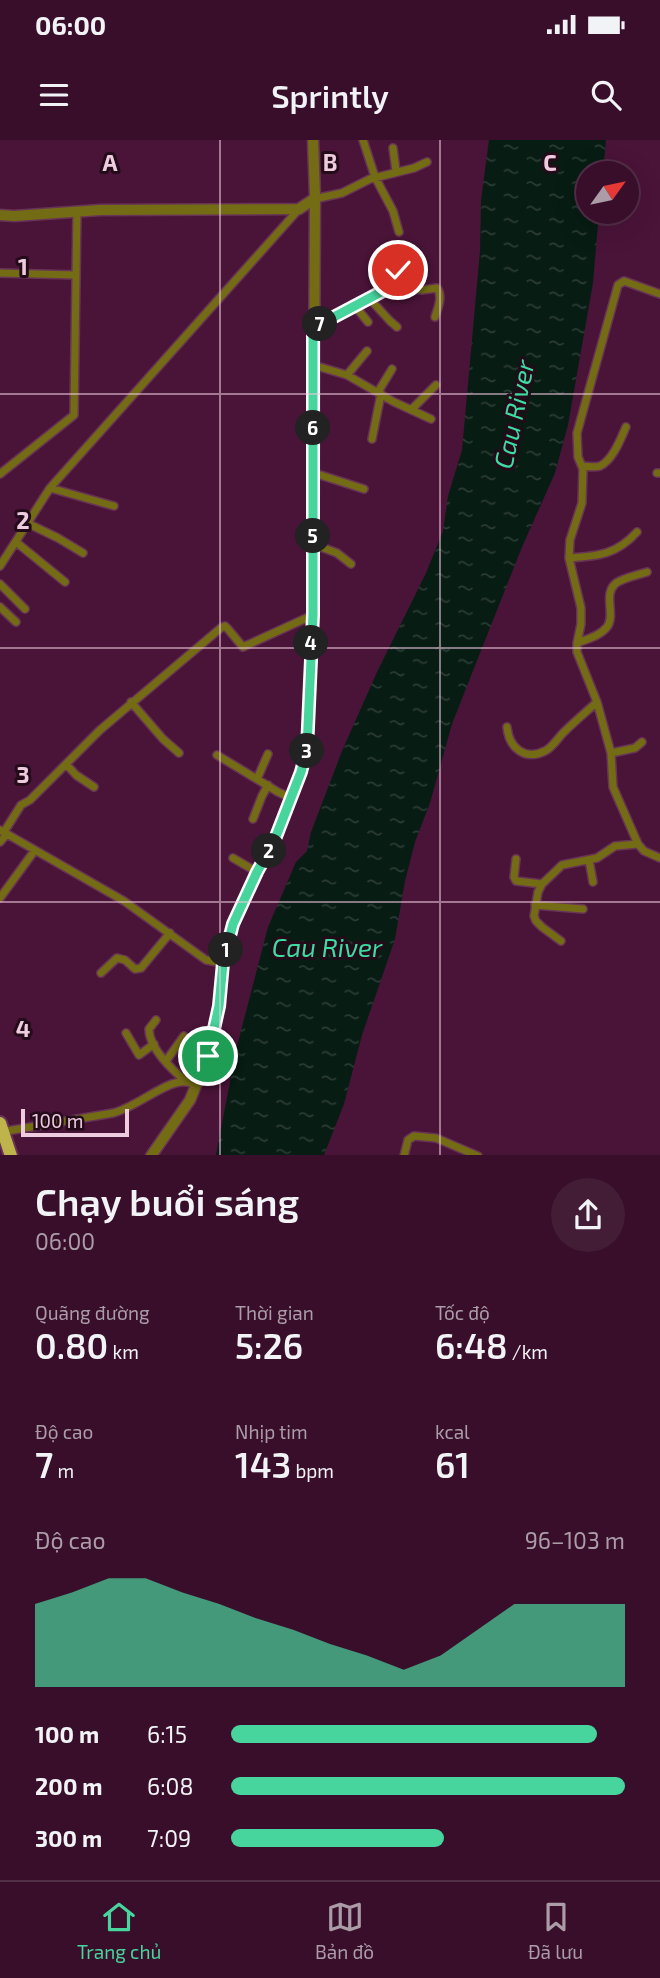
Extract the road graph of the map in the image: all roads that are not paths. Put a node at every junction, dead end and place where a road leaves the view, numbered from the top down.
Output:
1 (313, 140) edge
2 (363, 140) edge
3 (393, 148) dead end
4 (427, 162) dead end
5 (396, 171) junction
6 (375, 177) junction
7 (314, 199) junction
8 (299, 209) junction
9 (77, 211) junction
10 (0, 215) edge
11 (399, 232) dead end
12 (405, 257) dead end
13 (0, 273) edge
14 (76, 275) junction
15 (398, 288) junction
16 (660, 294) edge
17 (369, 298) junction
18 (355, 306) junction
19 (435, 317) dead end
20 (368, 322) dead end
21 (397, 327) dead end
22 (313, 328) junction
23 (367, 351) dead end
24 (313, 365) junction
25 (392, 369) dead end
26 (347, 375) junction
27 (436, 385) dead end
28 (380, 393) junction
29 (411, 410) junction
30 (431, 419) dead end
31 (626, 427) dead end
32 (372, 439) dead end
33 (582, 466) junction
34 (314, 473) junction
35 (0, 474) edge
36 (50, 488) junction
37 (364, 489) dead end
38 (114, 506) dead end
39 (27, 523) junction
40 (637, 532) dead end
41 (16, 542) junction
42 (313, 544) junction
43 (83, 553) dead end
44 (569, 558) junction
45 (351, 564) dead end
46 (0, 566) edge
47 (647, 572) dead end
48 (65, 582) dead end
49 (0, 584) edge
50 (0, 607) edge
51 (25, 609) dead end
52 (313, 615) junction
53 (16, 622) dead end
54 (577, 643) junction
55 (131, 702) junction
56 (597, 702) junction
57 (507, 727) dead end
58 (642, 742) dead end
59 (179, 753) dead end
60 (611, 753) junction
61 (268, 754) dead end
62 (218, 755) dead end
63 (66, 764) junction
64 (257, 779) junction
65 (268, 785) junction
66 (94, 787) dead end
67 (291, 797) junction
68 (253, 819) dead end
69 (4, 832) edge
70 (0, 842) edge
71 (638, 844) junction
72 (35, 850) junction
73 (233, 858) dead end
74 (660, 858) edge
75 (516, 859) dead end
76 (589, 860) junction
77 (257, 872) junction
78 (593, 882) dead end
79 (542, 884) junction
80 (0, 898) edge
81 (535, 905) junction
82 (583, 909) dead end
83 (170, 933) junction
84 (561, 941) dead end
85 (223, 963) junction
86 (101, 973) dead end
87 (156, 1020) dead end
88 (126, 1033) dead end
89 (184, 1036) dead end
90 (154, 1044) junction
91 (166, 1061) junction
92 (192, 1083) junction
93 (4, 1127) edge
94 (11, 1155) edge
95 (152, 1155) edge
96 (404, 1155) edge
97 (476, 1155) edge

1 - 7 street
2 - 6 street
3 - 5 street
4 - 5 street
5 - 6 street
6 - 7 street
6 - 11 street
7 - 8 street
7 - 22 street
8 - 9 street
8 - 36 street
9 - 10 street
9 - 14 street
12 - 15 street
13 - 14 street
14 - 35 street
15 - 17 street
15 - 19 street
16 - 33 street
17 - 18 street
17 - 21 street
18 - 20 street
18 - 22 street
22 - 24 street
23 - 26 street
24 - 26 street
24 - 34 street
25 - 28 street
26 - 28 street
27 - 29 street
28 - 29 street
28 - 32 street
29 - 30 street
31 - 33 street
33 - 44 street
34 - 37 street
34 - 42 street
36 - 38 street
36 - 39 street
39 - 41 street
39 - 43 street
40 - 44 street
41 - 46 street
41 - 48 street
42 - 45 street
42 - 52 street
44 - 54 street
47 - 54 street
49 - 51 street
50 - 53 street
52 - 55 street
52 - 67 street
54 - 56 street
55 - 59 street
55 - 63 street
56 - 57 street
56 - 60 street
58 - 60 street
60 - 71 street
61 - 64 street
62 - 64 street
63 - 66 street
63 - 69 street
64 - 65 street
65 - 67 street
65 - 68 street
67 - 77 street
69 - 70 street
69 - 72 street
71 - 74 street
71 - 76 street
72 - 80 street
72 - 83 street
73 - 77 street
75 - 79 street
76 - 78 street
76 - 79 street
77 - 85 street
79 - 81 street
81 - 82 street
81 - 84 street
83 - 85 street
83 - 86 street
85 - 92 street
87 - 90 street
88 - 90 street
89 - 91 street
90 - 91 street
91 - 92 street
92 - 93 street
92 - 95 street
93 - 94 highway
96 - 97 street

